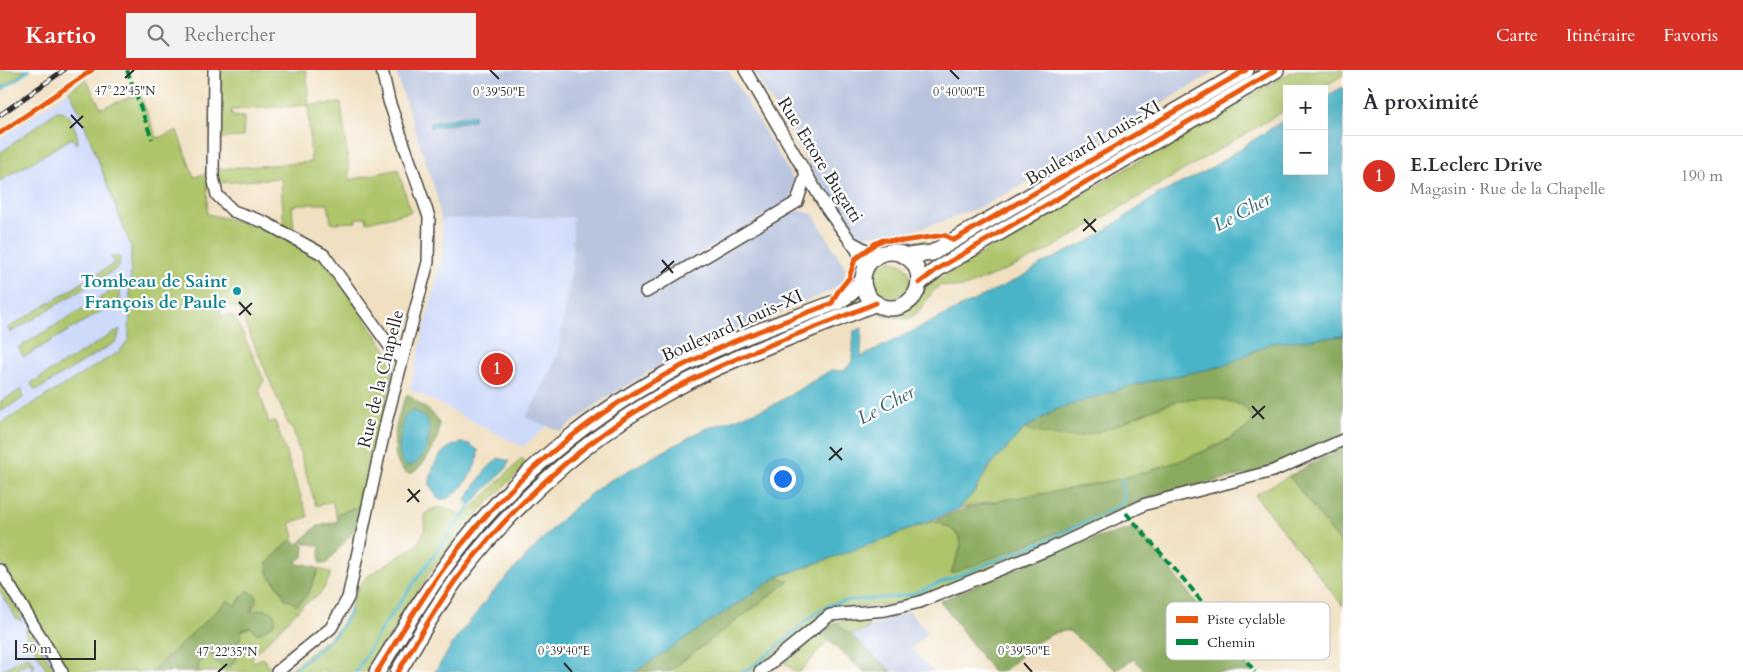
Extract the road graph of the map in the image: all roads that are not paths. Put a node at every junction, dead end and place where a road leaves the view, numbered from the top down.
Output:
1 (214, 70) edge
2 (382, 70) edge
3 (745, 70) edge
4 (1246, 70) edge
5 (1276, 70) edge
6 (806, 174) junction
7 (852, 242) junction
8 (885, 252) junction
9 (907, 256) junction
10 (864, 274) junction
11 (919, 283) junction
12 (646, 292) dead end
13 (876, 303) junction
14 (402, 358) junction
15 (1343, 440) edge
16 (0, 570) edge
17 (62, 672) edge
18 (277, 672) edge
19 (377, 672) edge
20 (398, 672) edge
21 (760, 672) edge

1 - 14 street
2 - 14 street, Rue de la Chapelle
3 - 6 street, Rue Ettore Bugatti
4 - 9 main road, Boulevard Louis-XI
5 - 11 main road, Boulevard Louis-XI
6 - 7 street, Rue Ettore Bugatti
6 - 12 street
7 - 8 street, Rue Ettore Bugatti
7 - 10 street, Rue Ettore Bugatti
8 - 9 main road
8 - 10 main road
9 - 11 main road
10 - 13 main road
10 - 19 main road, Boulevard Louis-XI
11 - 13 main road
13 - 20 main road, Boulevard Louis-XI
14 - 18 street, Rue de la Chapelle
15 - 21 street
16 - 17 street

